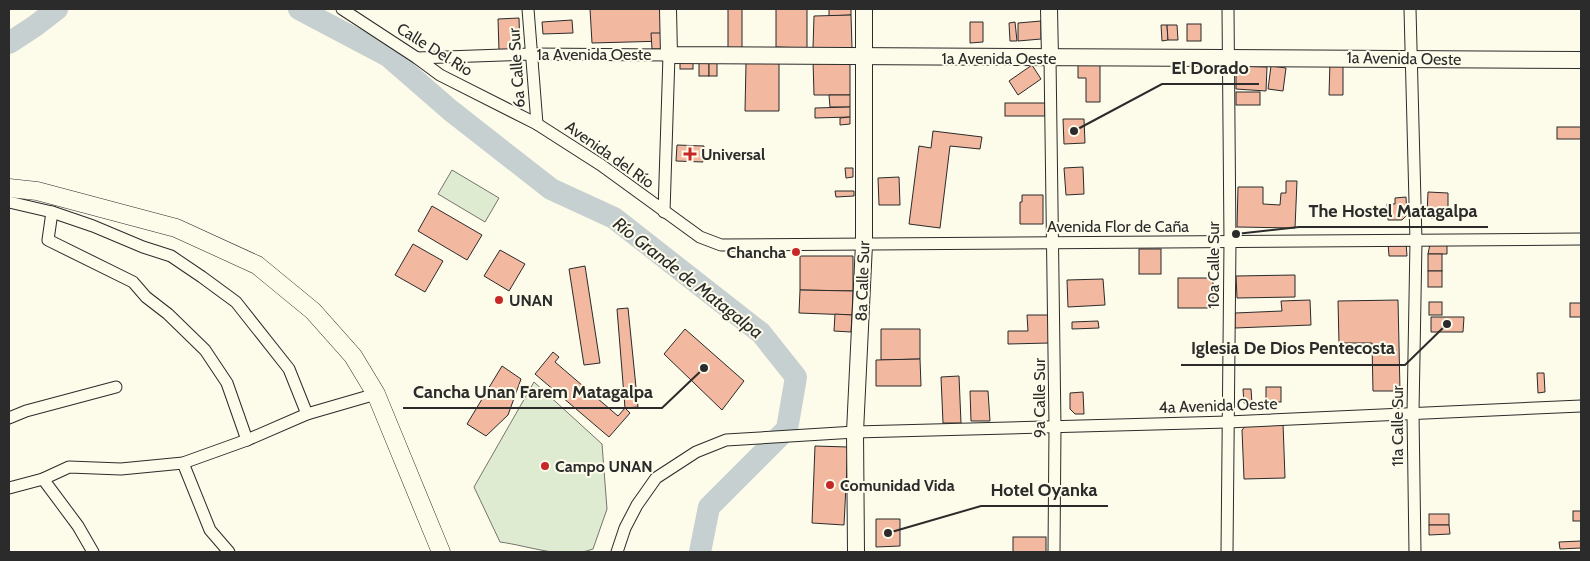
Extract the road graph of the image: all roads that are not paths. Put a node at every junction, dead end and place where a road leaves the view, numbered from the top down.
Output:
1 (344, 9) edge
2 (528, 9) edge
3 (668, 9) edge
4 (864, 9) edge
5 (1049, 9) edge
6 (1228, 9) edge
7 (1410, 9) edge
8 (532, 54) junction
9 (668, 55) junction
10 (1228, 56) junction
11 (417, 58) junction
12 (865, 58) junction
13 (1050, 58) junction
14 (1412, 58) junction
15 (1581, 60) edge
16 (537, 124) junction
17 (9, 188) edge
18 (9, 202) edge
19 (52, 212) junction
20 (664, 212) junction
21 (1581, 239) edge
22 (1416, 240) junction
23 (1230, 242) junction
24 (1053, 243) junction
25 (864, 244) junction
26 (116, 387) dead end
27 (376, 394) junction
28 (1581, 406) edge
29 (1413, 413) junction
30 (307, 414) junction
31 (9, 418) edge
32 (1228, 422) junction
33 (1056, 426) junction
34 (855, 432) junction
35 (247, 440) junction
36 (183, 463) junction
37 (43, 479) junction
38 (9, 488) edge
39 (93, 552) edge
40 (229, 552) edge
41 (441, 552) edge
42 (617, 552) edge
43 (856, 552) edge
44 (1054, 552) edge
45 (1227, 552) edge
46 (1416, 552) edge

1 - 11 street, Calle Del Rio
2 - 8 street, 6a Calle Sur
3 - 9 street
4 - 12 street, 8a Calle Sur
5 - 13 street
6 - 10 street, 10a Calle Sur
7 - 14 street
8 - 9 street, 1a Avenida Oeste
8 - 11 street, 1a Avenida Oeste
8 - 16 street, 6a Calle Sur
9 - 12 street, 1a Avenida Oeste
9 - 20 street
10 - 13 street, 1a Avenida Oeste
10 - 14 street, 1a Avenida Oeste
10 - 23 street, 10a Calle Sur
11 - 16 street, Calle Del Rio
12 - 13 street, 1a Avenida Oeste
12 - 25 street, 8a Calle Sur
13 - 24 street, 9a Calle Sur
14 - 15 street, 1a Avenida Oeste
14 - 22 street, 11a Calle Sur
16 - 20 street, Avenida del Río
17 - 27 main road
18 - 19 street
19 - 30 street
19 - 35 street
20 - 25 street, Avenida Flor de Caña
21 - 22 street, Avenida Flor de Caña
22 - 23 street, Avenida Flor de Caña
22 - 29 street, 11a Calle Sur
23 - 24 street, Avenida Flor de Caña
23 - 32 street, 10a Calle Sur
24 - 25 street, Avenida Flor de Caña
24 - 33 street, 9a Calle Sur
25 - 34 street, 8a Calle Sur
26 - 31 street
27 - 30 street
27 - 41 main road
28 - 29 street, 4a Avenida Oeste
29 - 32 street, 4a Avenida Oeste
29 - 46 street, 11a Calle Sur
30 - 35 street
32 - 33 street, 4a Avenida Oeste
32 - 45 street, 10a Calle Sur
33 - 34 street, 4a Avenida Oeste
33 - 44 street, 9a Calle Sur
34 - 42 street, 4a Avenida Oeste
34 - 43 street, 8a Calle Sur
35 - 36 street
36 - 37 street
36 - 40 street
37 - 38 street
37 - 39 street

